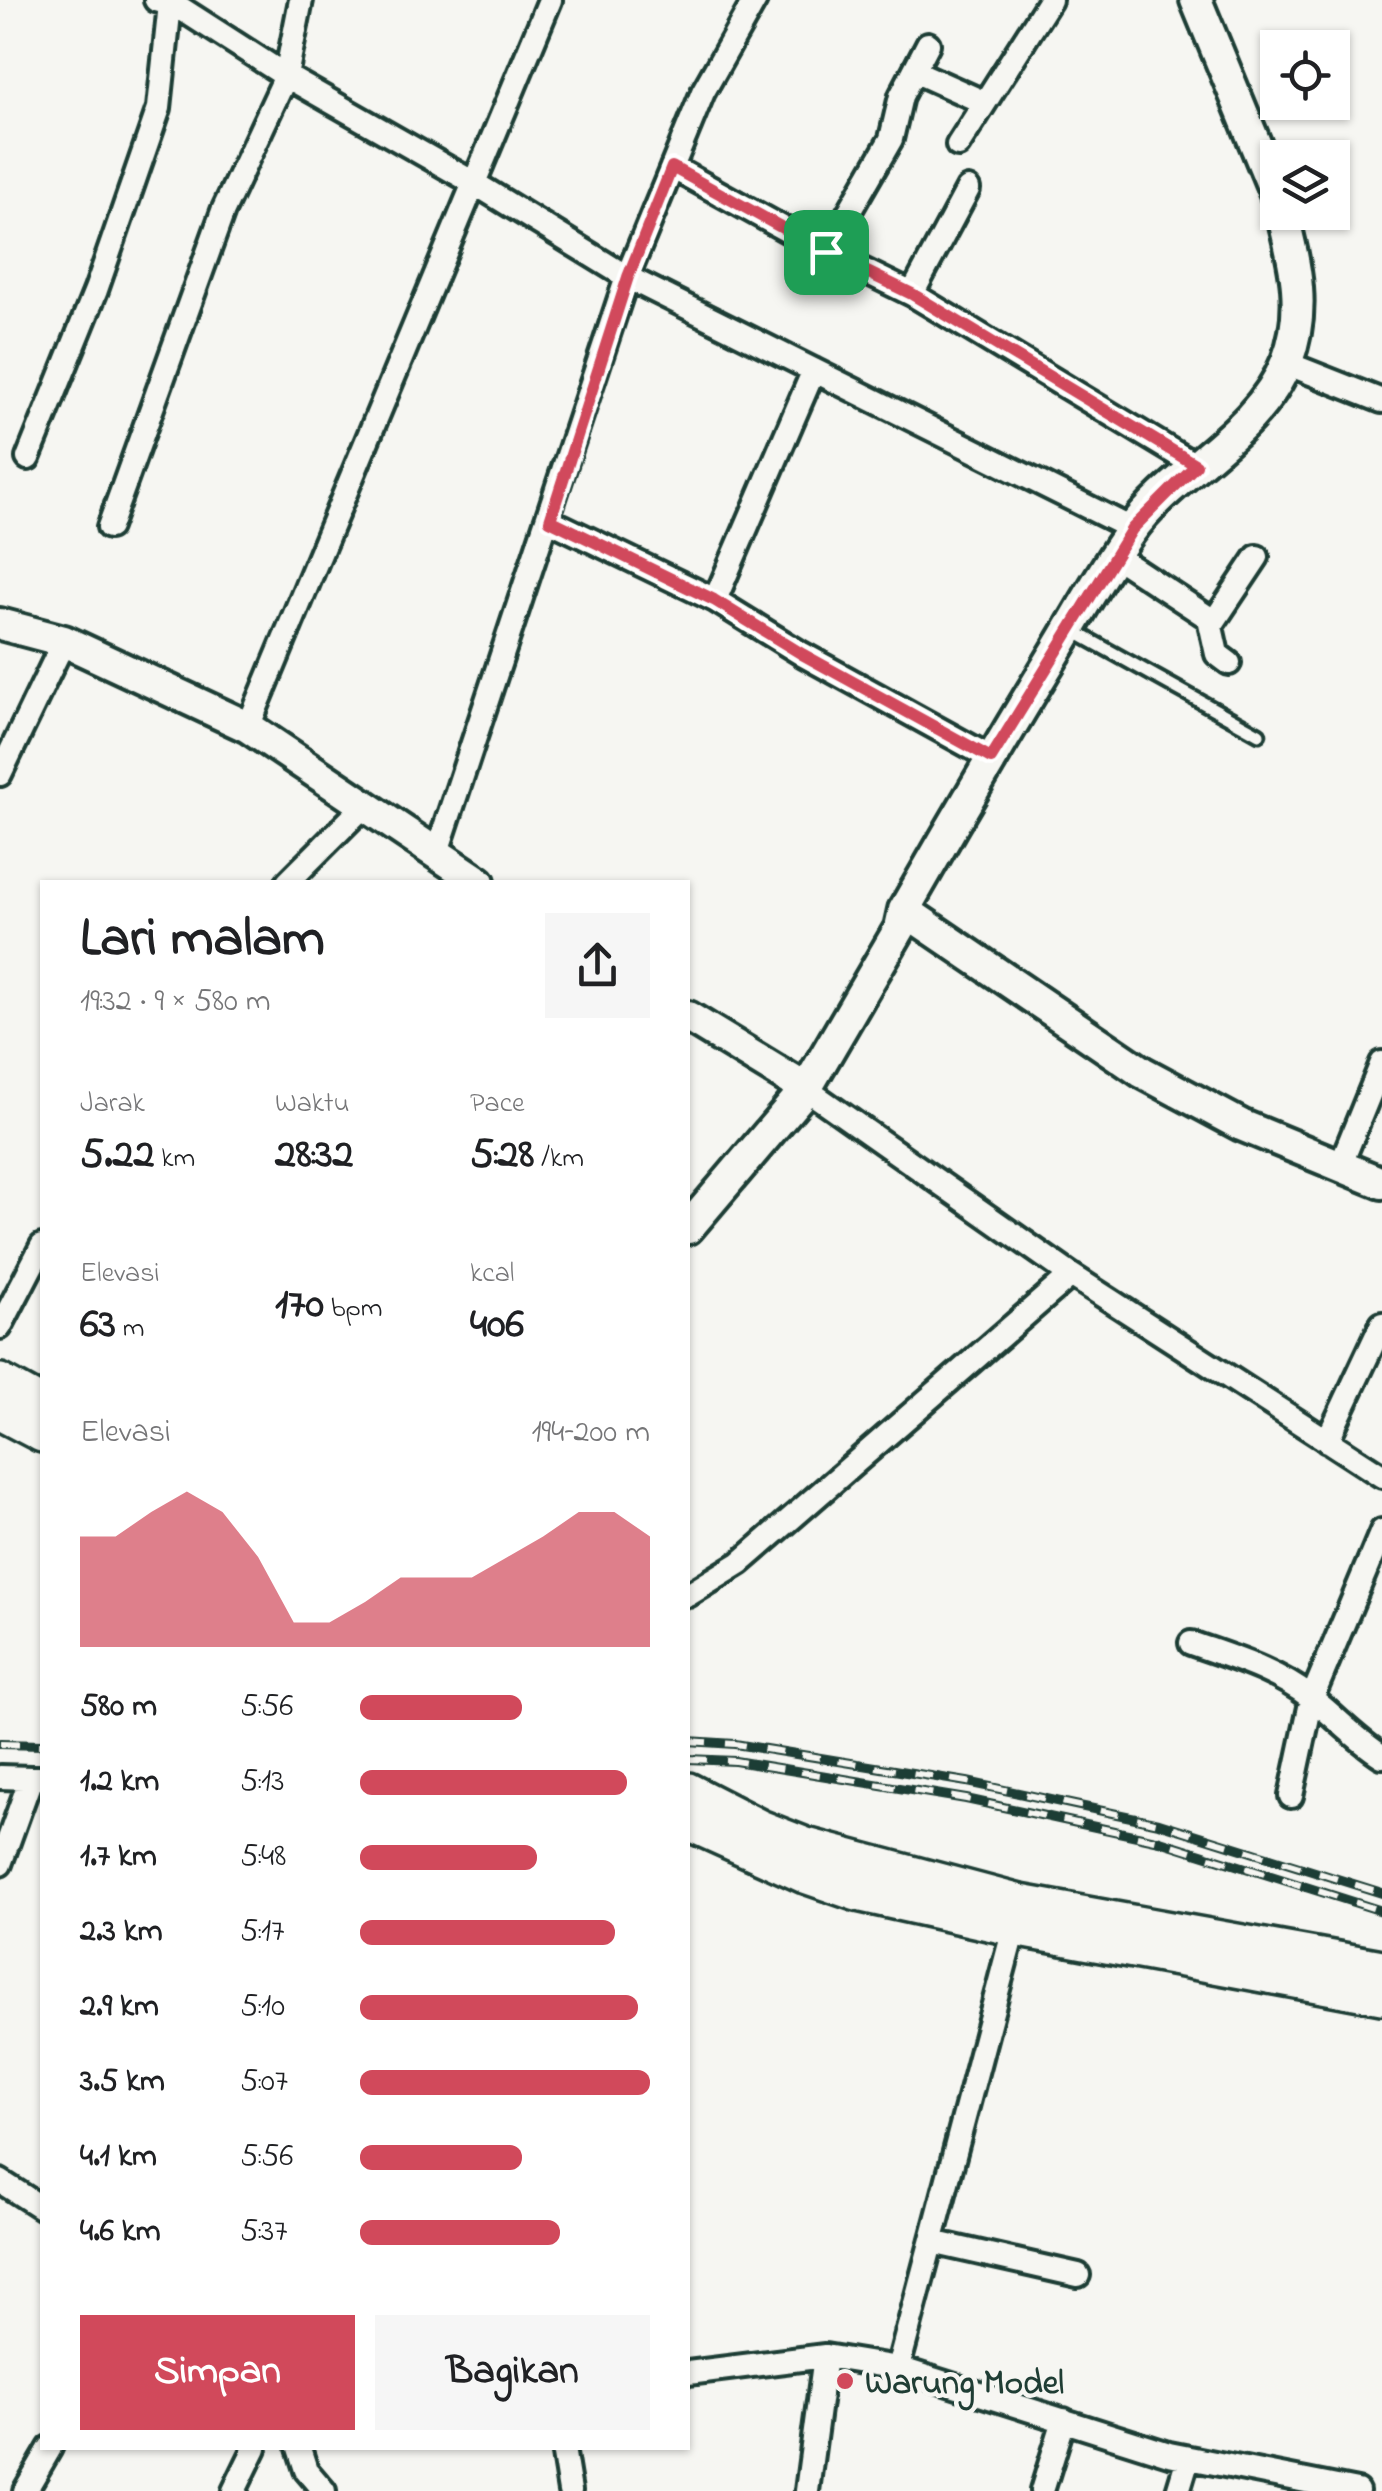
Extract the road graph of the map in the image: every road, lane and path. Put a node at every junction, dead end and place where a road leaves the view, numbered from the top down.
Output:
1 (301, 0) edge
2 (550, 0) edge
3 (755, 0) edge
4 (1050, 0) edge
5 (1196, 0) edge
6 (163, 2) edge
7 (928, 44) dead end
8 (914, 71) junction
9 (286, 76) junction
10 (983, 102) junction
11 (958, 145) dead end
12 (1260, 155) edge
13 (672, 167) junction
14 (474, 183) junction
15 (968, 189) dead end
16 (1286, 230) edge
17 (826, 252) junction
18 (628, 277) junction
19 (912, 294) junction
20 (1286, 363) junction
21 (814, 370) junction
22 (1382, 401) edge
23 (28, 458) dead end
24 (1196, 465) junction
25 (550, 520) junction
26 (109, 527) dead end
27 (1132, 529) junction
28 (1115, 556) junction
29 (1257, 557) dead end
30 (714, 600) junction
31 (1213, 622) junction
32 (0, 624) edge
33 (1070, 629) junction
34 (64, 641) junction
35 (1229, 663) dead end
36 (248, 727) junction
37 (1259, 734) dead end
38 (991, 758) junction
39 (0, 774) edge
40 (362, 806) junction
41 (436, 855) junction
42 (290, 880) edge
43 (476, 880) edge
44 (904, 910) junction
45 (690, 1018) edge
46 (1382, 1063) edge
47 (806, 1090) junction
48 (1340, 1166) junction
49 (1382, 1183) edge
50 (690, 1226) edge
51 (40, 1250) edge
52 (1071, 1275) junction
53 (1382, 1324) edge
54 (0, 1328) edge
55 (0, 1382) edge
56 (40, 1404) edge
57 (0, 1412) edge
58 (40, 1433) edge
59 (1327, 1441) junction
60 (1382, 1476) edge
61 (1382, 1531) edge
62 (690, 1594) edge
63 (1191, 1642) dead end
64 (1312, 1698) junction
65 (1382, 1756) edge
66 (0, 1777) edge
67 (37, 1778) edge
68 (690, 1792) edge
69 (1290, 1796) dead end
70 (690, 1823) edge
71 (0, 1864) edge
72 (1018, 1916) junction
73 (1382, 1968) edge
74 (1382, 1996) edge
75 (0, 2181) edge
76 (40, 2207) edge
77 (932, 2242) junction
78 (1078, 2275) dead end
79 (825, 2356) junction
80 (898, 2368) junction
81 (690, 2373) edge
82 (1064, 2420) junction
83 (49, 2450) edge
84 (254, 2450) edge
85 (296, 2450) edge
86 (562, 2450) edge
87 (1188, 2458) junction
88 (25, 2491) edge
89 (234, 2491) edge
90 (324, 2491) edge
91 (570, 2491) edge
92 (807, 2491) edge
93 (1042, 2491) edge
94 (1178, 2491) edge
95 (1357, 2491) edge

1 - 9 street
2 - 14 street
3 - 13 street
4 - 10 street
5 - 12 street
6 - 9 street
6 - 23 street
7 - 8 street
8 - 10 street
8 - 17 street
9 - 14 street
9 - 26 street
10 - 11 street
13 - 17 street
13 - 18 street
14 - 18 street
14 - 36 street
15 - 19 street
16 - 20 street
17 - 19 street
18 - 21 street
18 - 25 street
19 - 24 street
20 - 22 street
20 - 24 street
21 - 27 street
21 - 30 street
24 - 27 street
25 - 30 street
25 - 41 street
27 - 28 street
28 - 31 street
28 - 33 street
29 - 31 street
30 - 38 street
31 - 35 street
32 - 34 street
33 - 37 lane
33 - 38 street
34 - 36 street
34 - 39 street
36 - 40 street
38 - 44 street
40 - 41 street
40 - 42 street
41 - 43 street
44 - 47 street
44 - 48 street
45 - 47 street
46 - 48 street
47 - 50 street
47 - 52 street
48 - 49 street
51 - 54 street
52 - 59 street
52 - 62 street
53 - 59 street
55 - 56 main road
57 - 58 main road
59 - 60 street
61 - 64 street
63 - 64 street
64 - 65 street
64 - 69 street
66 - 67 street
67 - 71 street
68 - 72 main road
70 - 72 main road
72 - 73 main road
72 - 74 main road
72 - 77 street
75 - 76 street
77 - 78 street
77 - 80 street
79 - 80 street
79 - 81 street
79 - 92 street
80 - 82 street
82 - 87 street
82 - 93 street
83 - 88 street
84 - 89 street
85 - 90 street
86 - 91 street
87 - 94 street
87 - 95 street

